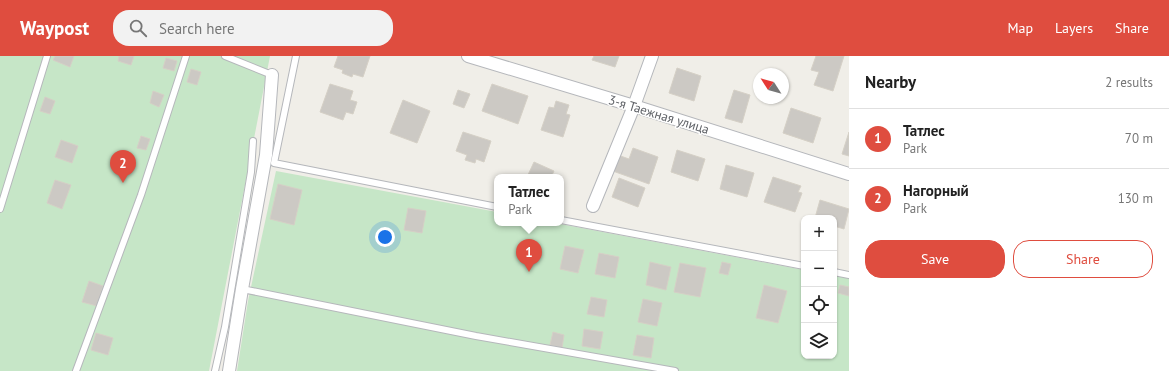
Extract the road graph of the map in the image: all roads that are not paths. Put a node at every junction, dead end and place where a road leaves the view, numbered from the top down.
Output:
1 (47, 56) edge
2 (186, 56) edge
3 (225, 56) edge
4 (296, 56) edge
5 (468, 56) edge
6 (652, 56) edge
7 (272, 75) joint
8 (634, 106) junction
9 (253, 141) dead end
10 (849, 174) edge
11 (494, 206) edge
12 (593, 206) dead end
13 (0, 209) edge
14 (564, 221) edge
15 (801, 265) edge
16 (837, 273) edge
17 (849, 275) edge
18 (242, 289) junction
19 (76, 371) edge
20 (215, 371) edge
21 (229, 371) edge
22 (675, 371) edge

1 - 13 lane
2 - 19 lane
3 - 7 lane
4 - 11 lane
5 - 8 street, 3-я Таежная улица
6 - 8 street
7 - 18 street
8 - 10 street, 3-я Таежная улица
8 - 12 street
9 - 20 lane
14 - 15 lane
16 - 17 lane
18 - 21 street
18 - 22 lane

